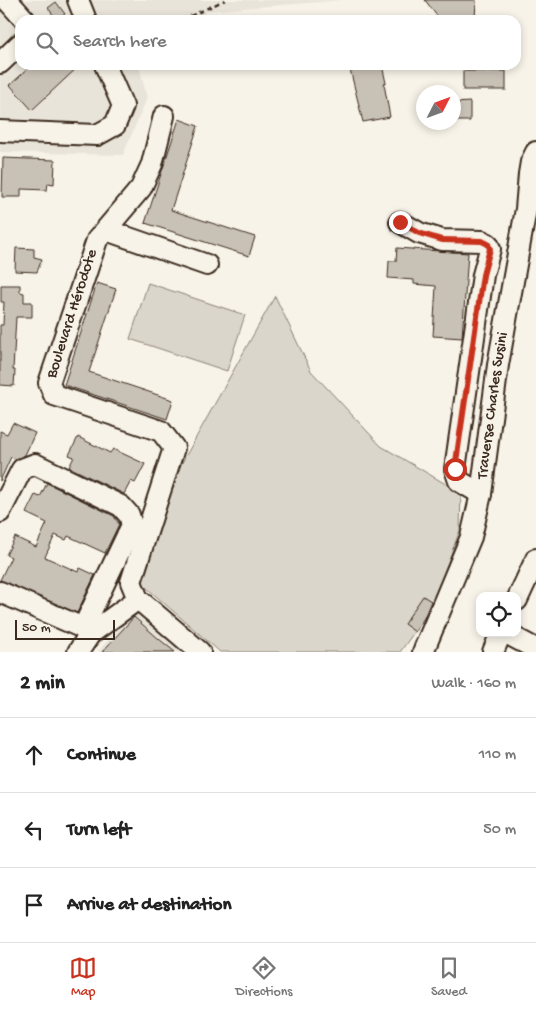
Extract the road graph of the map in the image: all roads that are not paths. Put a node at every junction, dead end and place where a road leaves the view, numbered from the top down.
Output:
1 (7, 0) edge
2 (78, 0) edge
3 (20, 15) edge
4 (84, 15) edge
5 (15, 49) edge
6 (0, 63) edge
7 (107, 70) edge
8 (164, 116) dead end
9 (0, 131) edge
10 (536, 152) edge
11 (400, 222) dead end
12 (106, 230) junction
13 (208, 264) dead end
14 (482, 494) junction
15 (0, 512) edge
16 (536, 559) edge
17 (0, 592) edge
18 (521, 592) edge
19 (138, 599) junction
20 (87, 631) junction
21 (500, 637) edge
22 (514, 637) edge
23 (536, 649) edge
24 (78, 652) edge
25 (200, 652) edge
26 (423, 652) edge
27 (492, 652) edge

1 - 3 street
2 - 4 street
5 - 6 street
7 - 9 street
8 - 12 street, Boulevard Hérodote
10 - 14 street, Traverse Charles Susini
11 - 14 street
12 - 13 street
12 - 19 street, Boulevard Hérodote
14 - 26 street, Traverse Charles Susini
15 - 20 street
16 - 18 street
17 - 20 street
19 - 20 street
19 - 25 street
20 - 24 street
21 - 27 street
22 - 23 street

